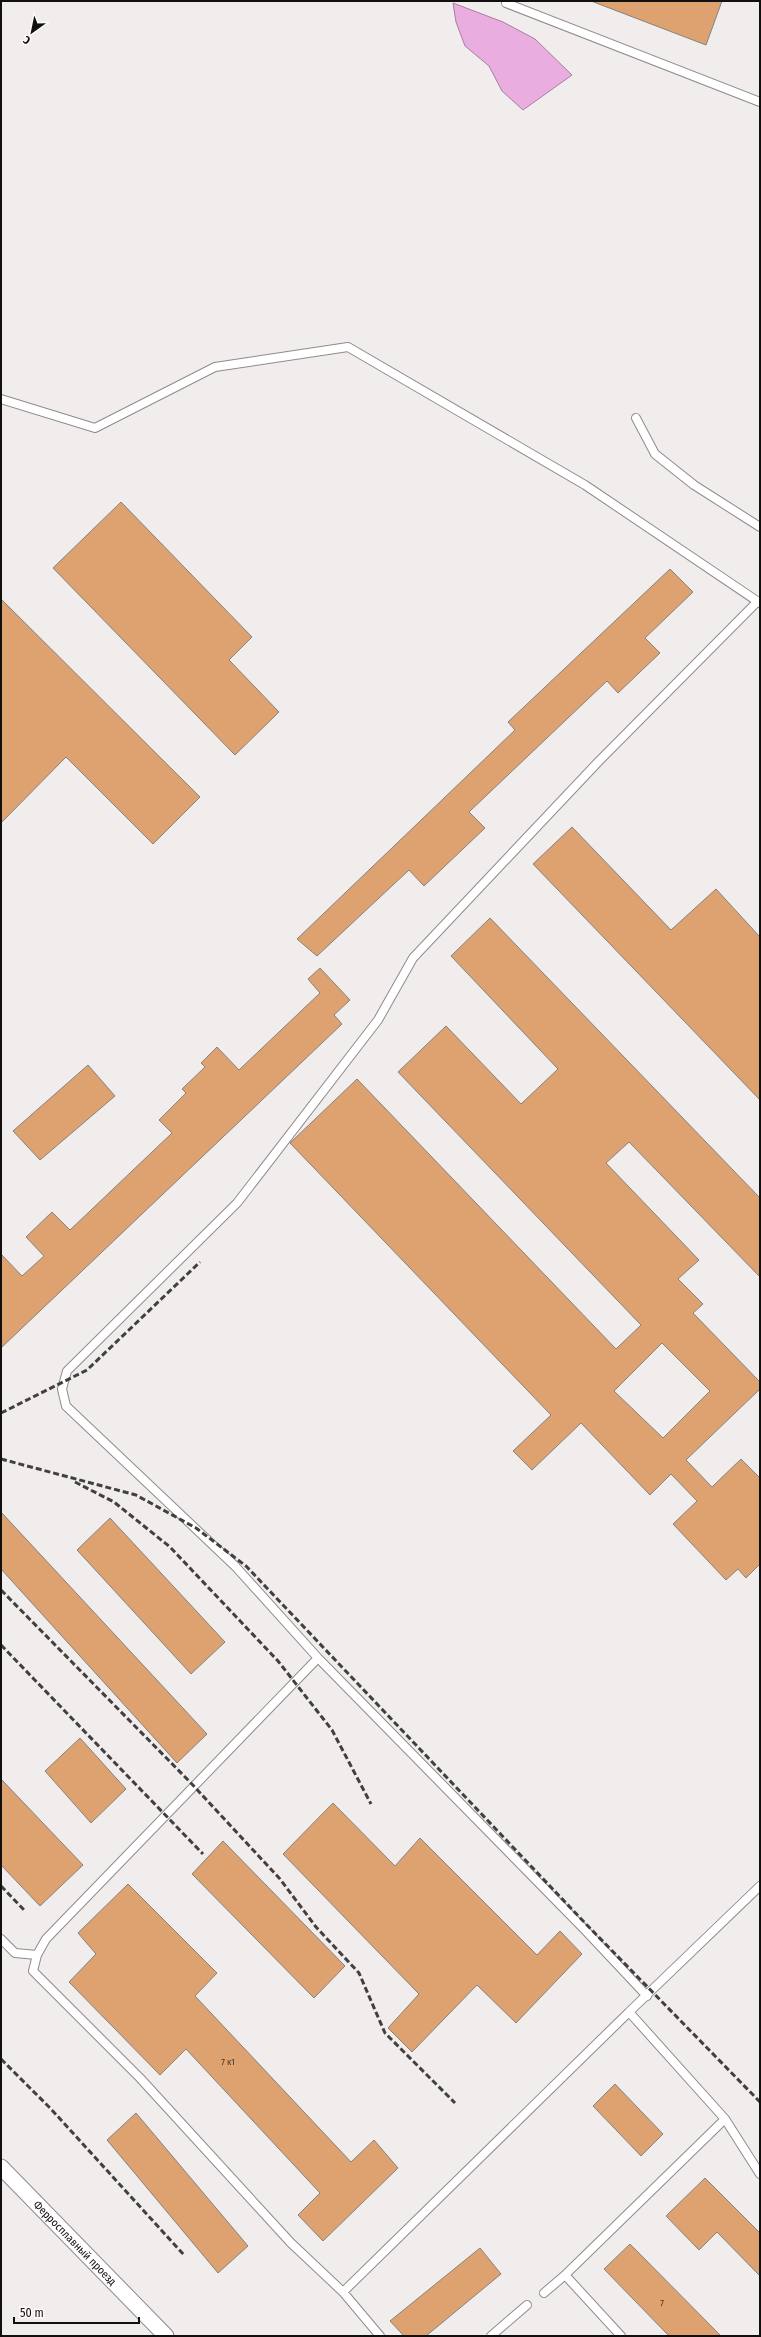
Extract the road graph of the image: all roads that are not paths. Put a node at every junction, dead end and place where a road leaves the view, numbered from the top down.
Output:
1 (506, 3) dead end
2 (760, 102) edge
3 (1, 399) edge
4 (636, 418) dead end
5 (760, 527) edge
6 (759, 602) edge
7 (318, 1658) junction
8 (760, 1886) edge
9 (1, 1939) edge
10 (37, 1954) junction
11 (647, 1996) junction
12 (629, 2012) junction
13 (725, 2119) junction
14 (1, 2167) edge
15 (760, 2174) edge
16 (565, 2275) junction
17 (343, 2292) junction
18 (544, 2293) dead end
19 (527, 2305) dead end
20 (166, 2336) edge
21 (380, 2336) edge
22 (491, 2336) edge
23 (621, 2336) edge

1 - 2 lane
3 - 6 lane
4 - 5 lane
6 - 7 lane
7 - 10 lane
7 - 11 lane
8 - 11 lane
9 - 10 lane
10 - 17 lane
11 - 12 lane
12 - 13 lane
12 - 17 lane
13 - 15 lane
13 - 16 lane
14 - 20 street, Ферросплавный проезд
16 - 18 lane
16 - 23 lane
17 - 21 lane
19 - 22 lane

